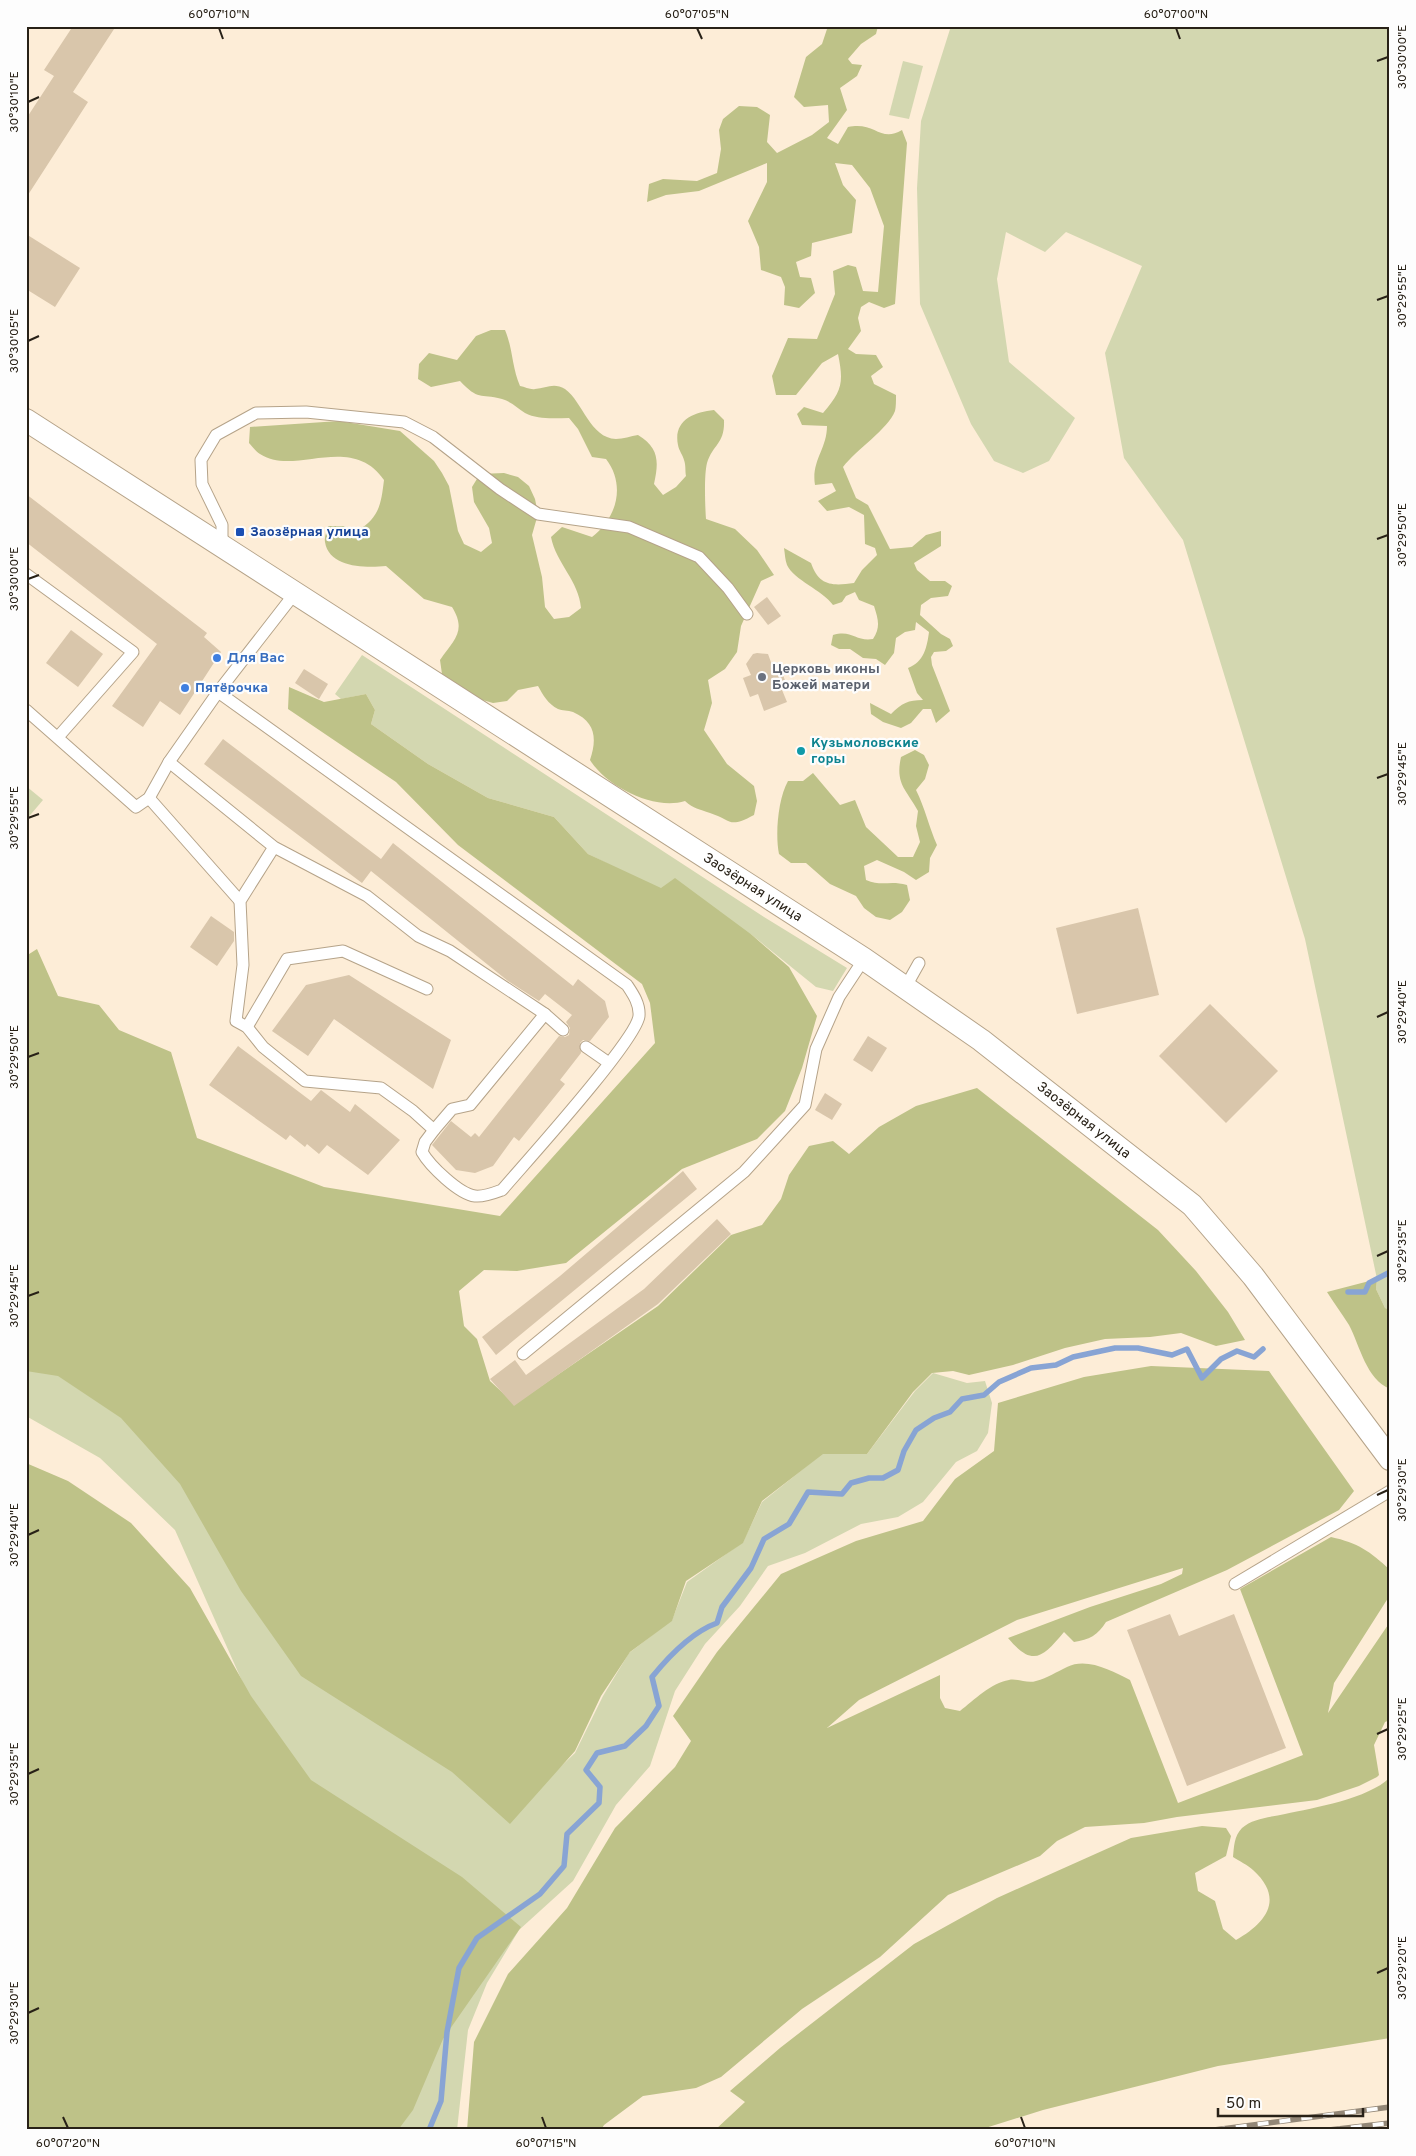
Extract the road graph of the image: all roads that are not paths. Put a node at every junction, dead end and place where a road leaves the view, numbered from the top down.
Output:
1 (26, 420) edge
2 (222, 544) junction
3 (26, 574) edge
4 (295, 593) junction
5 (747, 614) dead end
6 (218, 692) junction
7 (26, 710) edge
8 (58, 737) junction
9 (169, 762) junction
10 (149, 798) junction
11 (274, 847) junction
12 (240, 900) junction
13 (864, 959) junction
14 (919, 963) dead end
15 (906, 988) junction
16 (427, 989) dead end
17 (545, 1014) junction
18 (247, 1027) junction
19 (563, 1030) dead end
20 (586, 1047) dead end
21 (609, 1063) junction
22 (434, 1130) junction
23 (524, 1354) dead end
24 (1390, 1459) edge
25 (1390, 1491) edge
26 (1235, 1584) dead end

1 - 2 street, Заозёрная улица
2 - 4 street, Заозёрная улица
2 - 5 lane
3 - 8 lane
4 - 6 lane
4 - 13 street, Заозёрная улица
6 - 9 lane
6 - 21 lane
7 - 8 lane
8 - 10 lane
9 - 10 lane
9 - 11 lane
10 - 12 lane
11 - 12 lane
11 - 17 lane
12 - 18 lane
13 - 15 street, Заозёрная улица
13 - 23 lane
14 - 15 lane
15 - 24 street, Заозёрная улица
16 - 18 lane
17 - 19 lane
17 - 22 lane
18 - 22 lane
20 - 21 lane
21 - 22 lane
25 - 26 lane

